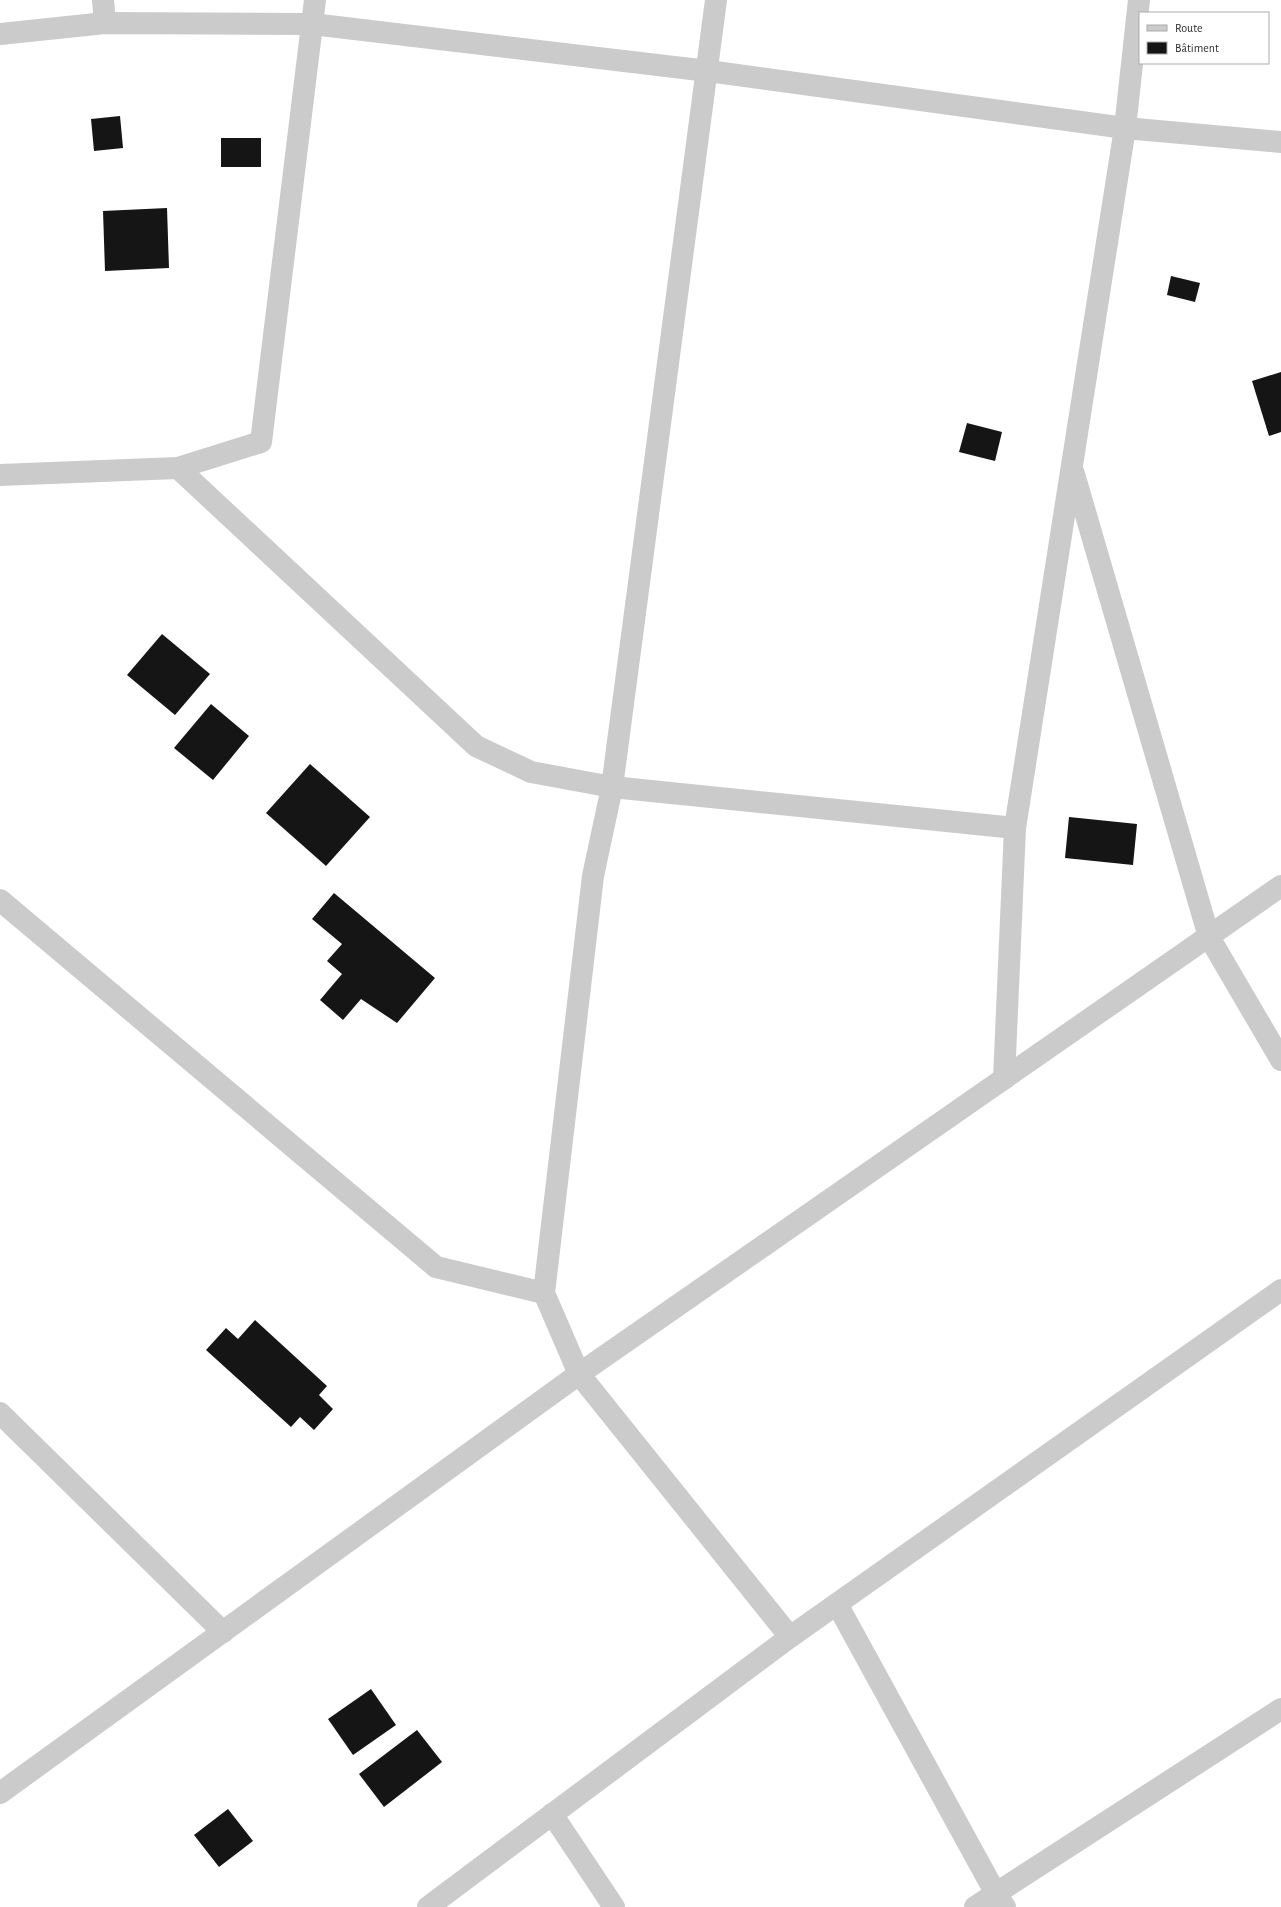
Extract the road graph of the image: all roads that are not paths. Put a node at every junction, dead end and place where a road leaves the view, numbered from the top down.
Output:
1 (103, 0) edge
2 (315, 0) edge
3 (716, 0) edge
4 (1139, 0) edge
5 (105, 23) junction
6 (312, 24) junction
7 (0, 34) edge
8 (708, 71) junction
9 (1125, 128) junction
10 (1281, 142) edge
11 (1072, 467) junction
12 (178, 468) junction
13 (0, 475) edge
14 (612, 787) junction
15 (1015, 828) junction
16 (1281, 886) edge
17 (0, 900) edge
18 (1209, 937) junction
19 (1281, 1060) edge
20 (1004, 1079) junction
21 (1281, 1290) edge
22 (544, 1293) junction
23 (579, 1374) junction
24 (0, 1413) edge
25 (837, 1604) junction
26 (223, 1632) junction
27 (790, 1637) junction
28 (1281, 1709) edge
29 (0, 1793) edge
30 (552, 1814) junction
31 (1000, 1900) edge
32 (428, 1907) edge
33 (614, 1907) edge
34 (975, 1907) edge

1 - 5 street
2 - 6 street
3 - 8 street
4 - 9 street
5 - 6 street
5 - 7 street
6 - 8 street
6 - 12 street
8 - 9 street
8 - 14 street
9 - 10 street
9 - 11 street
11 - 15 street
11 - 18 street
12 - 13 street
12 - 14 street
14 - 15 street
14 - 22 street
15 - 20 street
16 - 18 street
17 - 22 street
18 - 19 street
18 - 20 street
20 - 23 street
21 - 25 street
22 - 23 street
23 - 26 street
23 - 27 street
24 - 26 street
25 - 27 street
25 - 31 street
26 - 29 street
27 - 30 street
28 - 31 street
30 - 32 street
30 - 33 street
31 - 34 street

